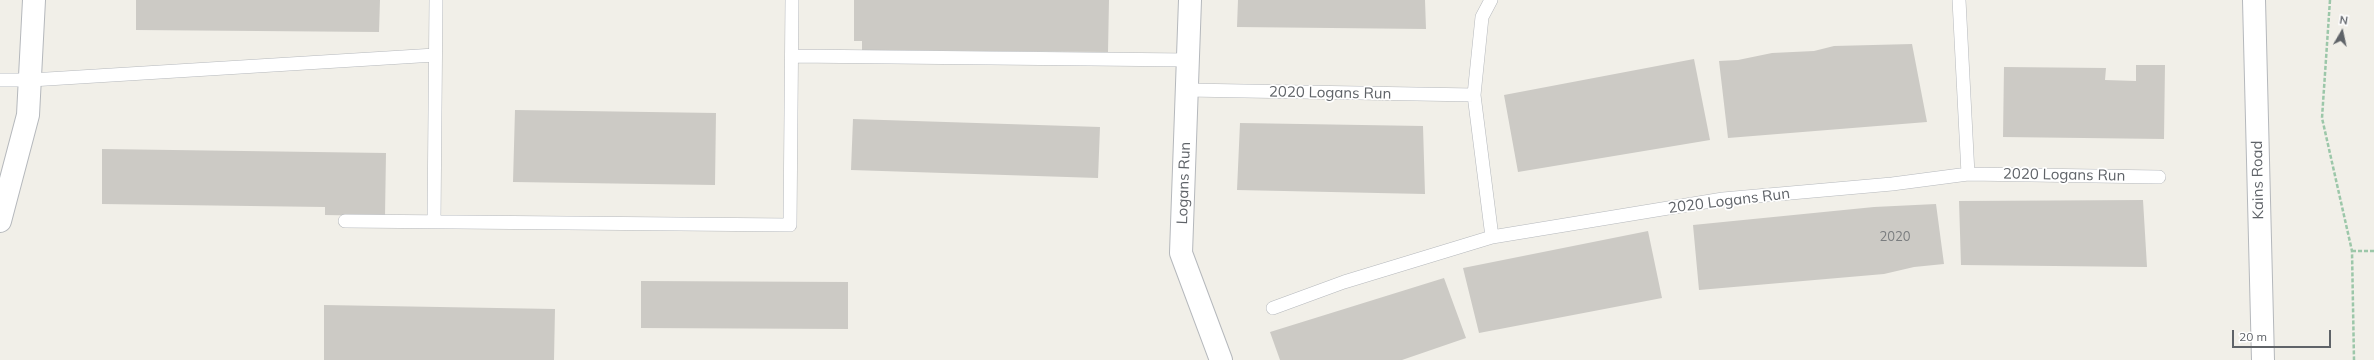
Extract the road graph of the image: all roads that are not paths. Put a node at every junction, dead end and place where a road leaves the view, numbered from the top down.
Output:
1 (34, 0) edge
2 (436, 0) edge
3 (792, 0) edge
4 (1190, 0) edge
5 (1491, 0) edge
6 (1959, 0) edge
7 (2254, 0) edge
8 (436, 55) junction
9 (792, 56) junction
10 (1189, 60) junction
11 (0, 80) edge
12 (31, 80) junction
13 (1187, 90) junction
14 (1474, 95) junction
15 (1968, 174) junction
16 (2159, 177) dead end
17 (0, 221) edge
18 (345, 221) dead end
19 (434, 222) junction
20 (1492, 237) junction
21 (1273, 308) dead end
22 (1221, 360) edge
23 (2263, 360) edge

1 - 12 street
2 - 8 lane
3 - 9 lane
4 - 10 street, Logans Run
5 - 14 lane
6 - 15 lane
7 - 23 street, Kains Road
8 - 12 lane
8 - 19 lane
9 - 10 lane
9 - 19 lane
10 - 13 street, Logans Run
11 - 12 lane
12 - 17 street
13 - 14 lane, 2020 Logans Run
13 - 22 street, Logans Run
14 - 20 lane
15 - 16 lane, 2020 Logans Run
15 - 20 lane, 2020 Logans Run
18 - 19 lane
20 - 21 lane, 2020 Logans Run

